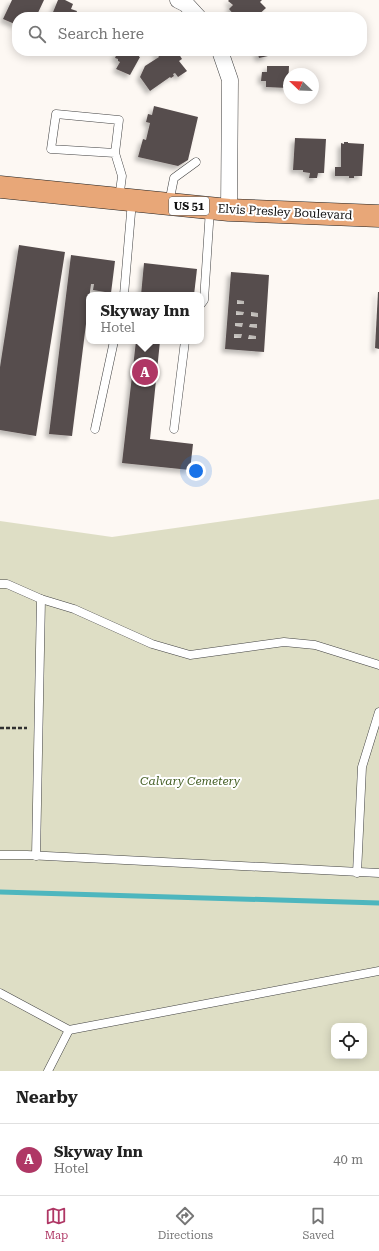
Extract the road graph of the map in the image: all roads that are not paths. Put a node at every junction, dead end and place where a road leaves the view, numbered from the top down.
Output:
1 (178, 0) edge
2 (193, 12) edge
3 (222, 56) edge
4 (115, 153) junction
5 (196, 162) dead end
6 (0, 187) edge
7 (126, 200) junction
8 (169, 204) junction
9 (220, 209) junction
10 (379, 216) edge
11 (124, 292) edge
12 (204, 300) edge
13 (113, 344) edge
14 (185, 344) edge
15 (95, 429) dead end
16 (174, 429) dead end
17 (0, 584) edge
18 (41, 599) junction
19 (379, 665) edge
20 (379, 712) edge
21 (0, 855) edge
22 (36, 856) junction
23 (357, 872) junction
24 (379, 873) edge
25 (379, 971) edge
26 (0, 993) edge
27 (69, 1030) junction
28 (48, 1071) edge

1 - 2 street
3 - 9 street
4 - 4 lane
4 - 7 lane
5 - 8 lane
6 - 7 main road, Elvis Presley Boulevard / US 51
7 - 8 main road, Elvis Presley Boulevard / US 51
7 - 11 lane
8 - 9 main road, Elvis Presley Boulevard / US 51
9 - 10 main road, Elvis Presley Boulevard / US 51
9 - 12 lane
13 - 15 lane
14 - 16 lane
17 - 18 lane
18 - 19 lane
18 - 22 lane
20 - 23 lane
21 - 22 lane
22 - 23 lane
23 - 24 lane
25 - 27 lane
26 - 27 lane
27 - 28 lane

